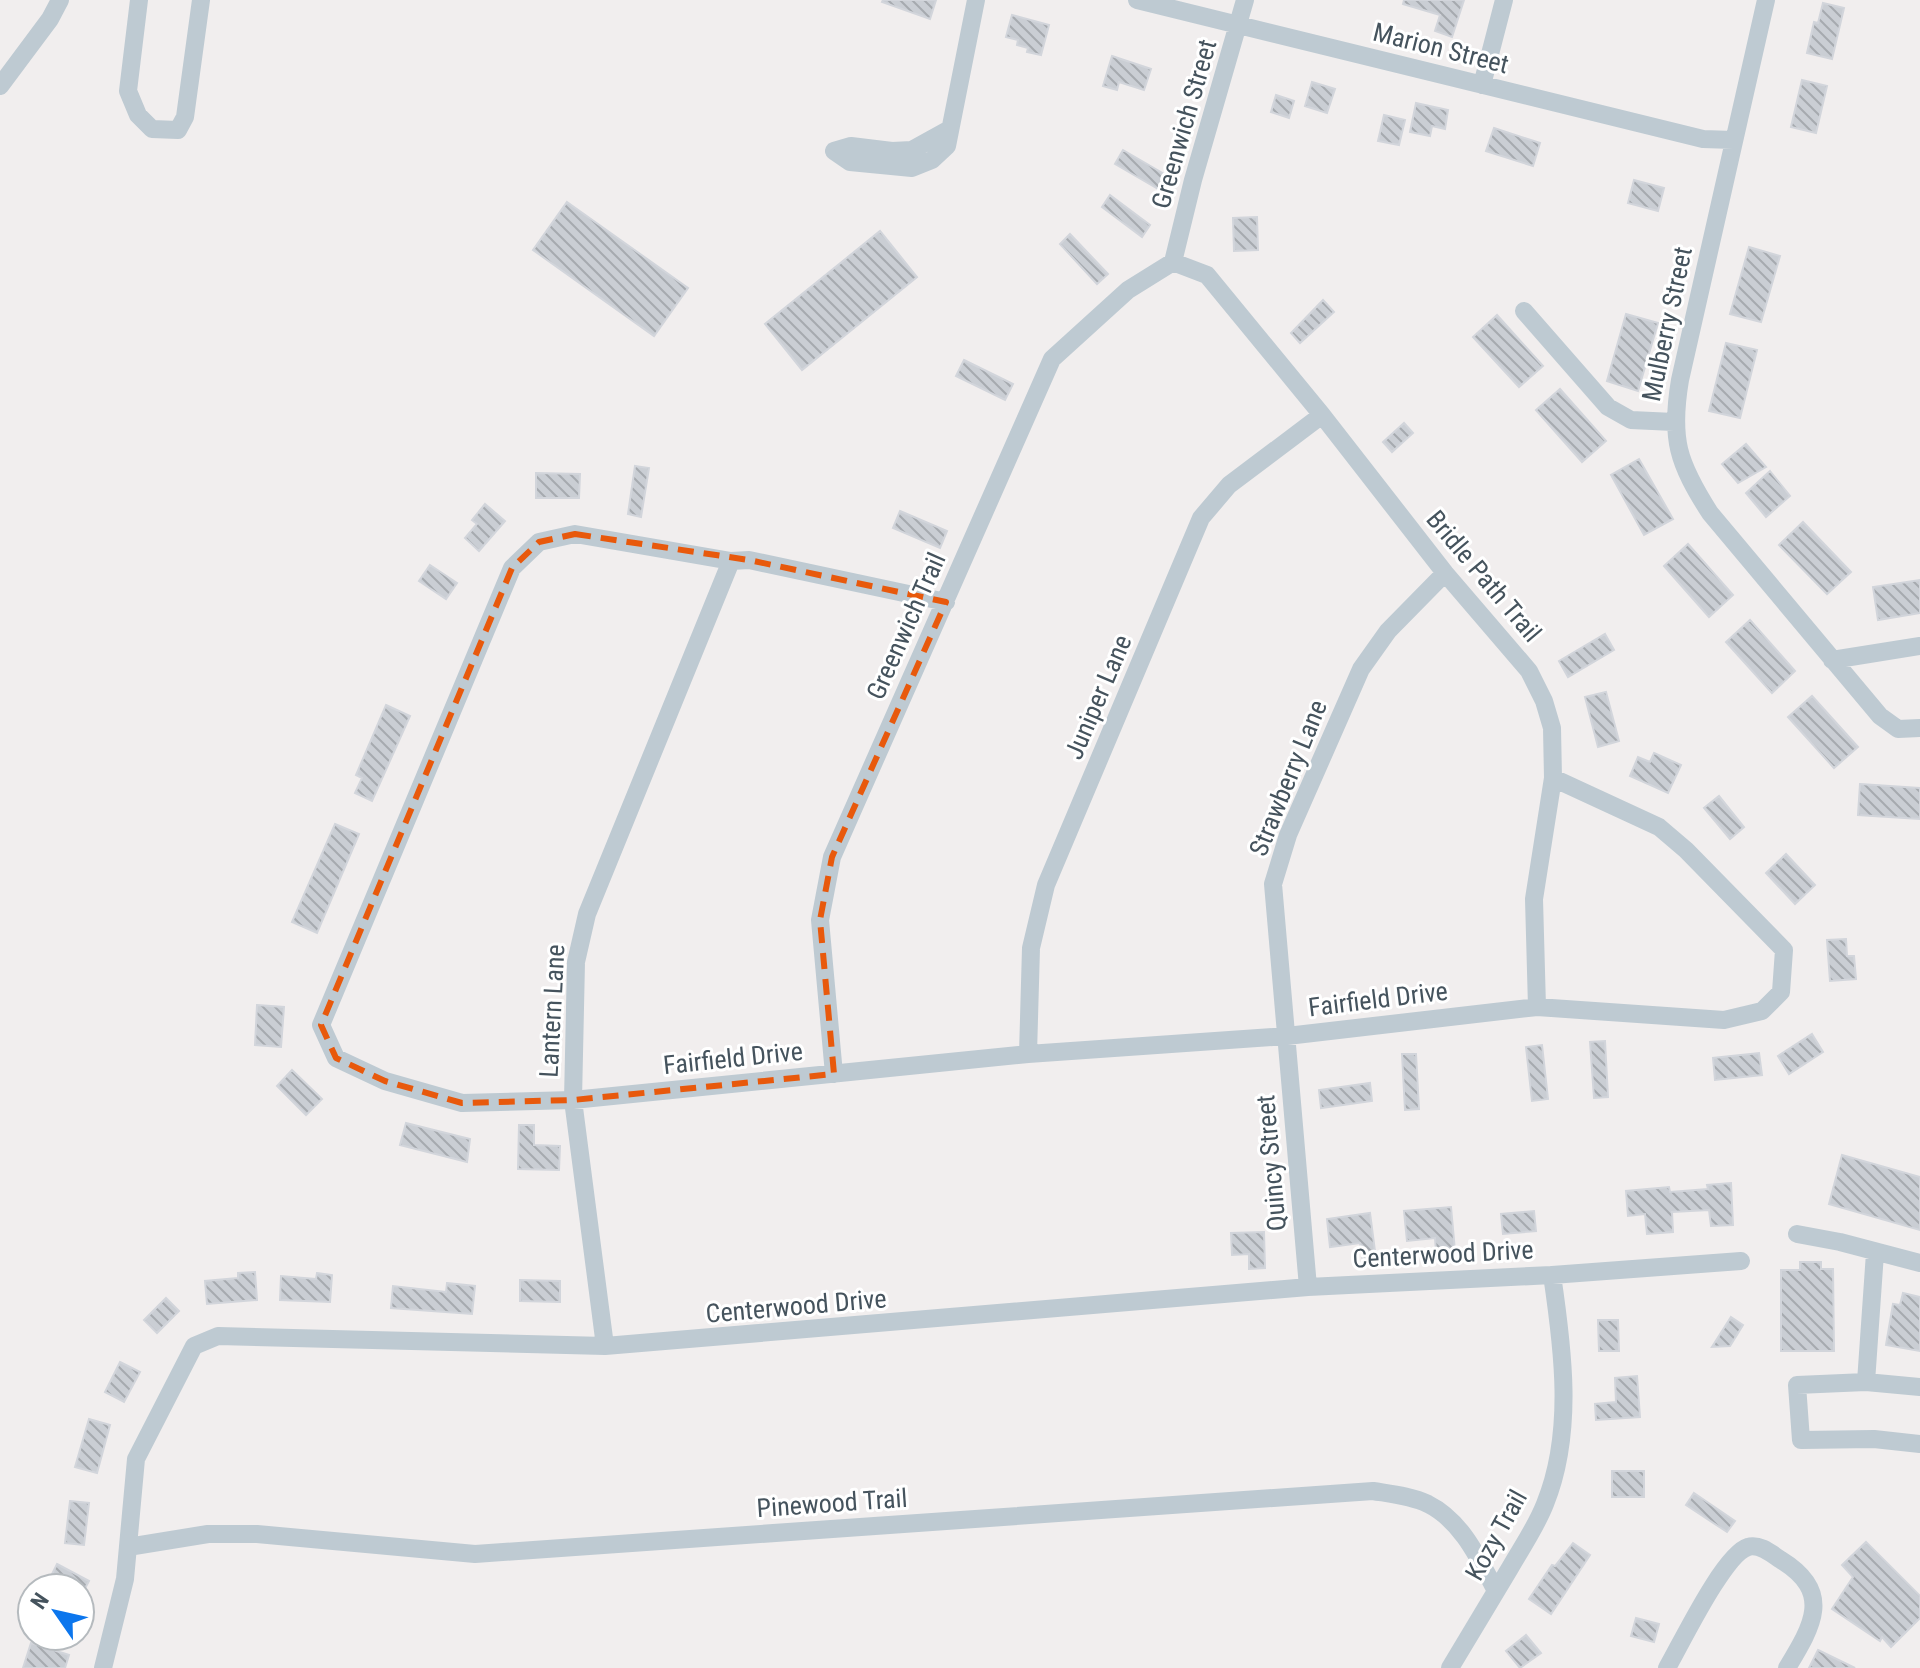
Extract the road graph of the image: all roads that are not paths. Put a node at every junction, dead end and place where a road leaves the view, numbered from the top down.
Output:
1 (60, 0) edge
2 (139, 0) edge
3 (201, 0) edge
4 (976, 0) edge
5 (1137, 0) edge
6 (1245, 0) edge
7 (1504, 0) edge
8 (1766, 0) edge
9 (1239, 26) junction
10 (1482, 85) junction
11 (0, 86) edge
12 (950, 129) junction
13 (1733, 140) junction
14 (1173, 262) junction
15 (1524, 311) dead end
16 (1322, 415) junction
17 (1674, 422) junction
18 (731, 561) junction
19 (1445, 573) junction
20 (946, 602) junction
21 (1920, 646) edge
22 (1832, 660) junction
23 (1920, 728) edge
24 (1553, 778) junction
25 (1537, 1007) junction
26 (1287, 1036) junction
27 (1028, 1054) junction
28 (834, 1074) junction
29 (573, 1100) junction
30 (1797, 1234) dead end
31 (1875, 1253) junction
32 (1741, 1261) dead end
33 (1920, 1263) edge
34 (1552, 1275) junction
35 (1308, 1287) junction
36 (605, 1346) junction
37 (1866, 1382) junction
38 (1920, 1387) edge
39 (1920, 1444) edge
40 (128, 1547) junction
41 (1496, 1591) junction
42 (103, 1668) edge
43 (1450, 1668) edge
44 (1667, 1668) edge
45 (1787, 1668) edge

1 - 11 street
2 - 3 street
4 - 12 street
5 - 9 street, Marion Street
6 - 9 street, Greenwich Street
7 - 10 street
8 - 13 street, Mulberry Street
9 - 10 street, Marion Street
9 - 14 street, Greenwich Street
10 - 13 street, Marion Street
12 - 12 street
13 - 17 street, Mulberry Street
14 - 16 street, Bridle Path Trail
14 - 20 street, Greenwich Trail
15 - 17 street
16 - 19 street, Bridle Path Trail
16 - 27 street, Juniper Lane
17 - 22 street, Mulberry Street
18 - 20 street, Fairfield Drive
18 - 29 street, Lantern Lane
18 - 29 street, Fairfield Drive
19 - 24 street, Bridle Path Trail
19 - 26 street, Strawberry Lane
20 - 28 street, Greenwich Trail
21 - 22 street
22 - 23 street, Mulberry Street
24 - 25 street, Bridle Path Trail
24 - 25 street, Fairfield Drive
25 - 26 street, Fairfield Drive
26 - 27 street, Fairfield Drive
26 - 35 street, Quincy Street
27 - 28 street, Fairfield Drive
28 - 29 street, Fairfield Drive
29 - 36 street, Lantern Lane
30 - 31 street
31 - 33 street
31 - 37 street
32 - 34 street, Centerwood Drive
34 - 35 street, Centerwood Drive
34 - 41 street, Kozy Trail
35 - 36 street, Centerwood Drive
36 - 40 street, Centerwood Drive
37 - 38 street
37 - 39 street
40 - 41 street, Pinewood Trail
40 - 42 street, Centerwood Drive
41 - 43 street, Kozy Trail
44 - 45 street

